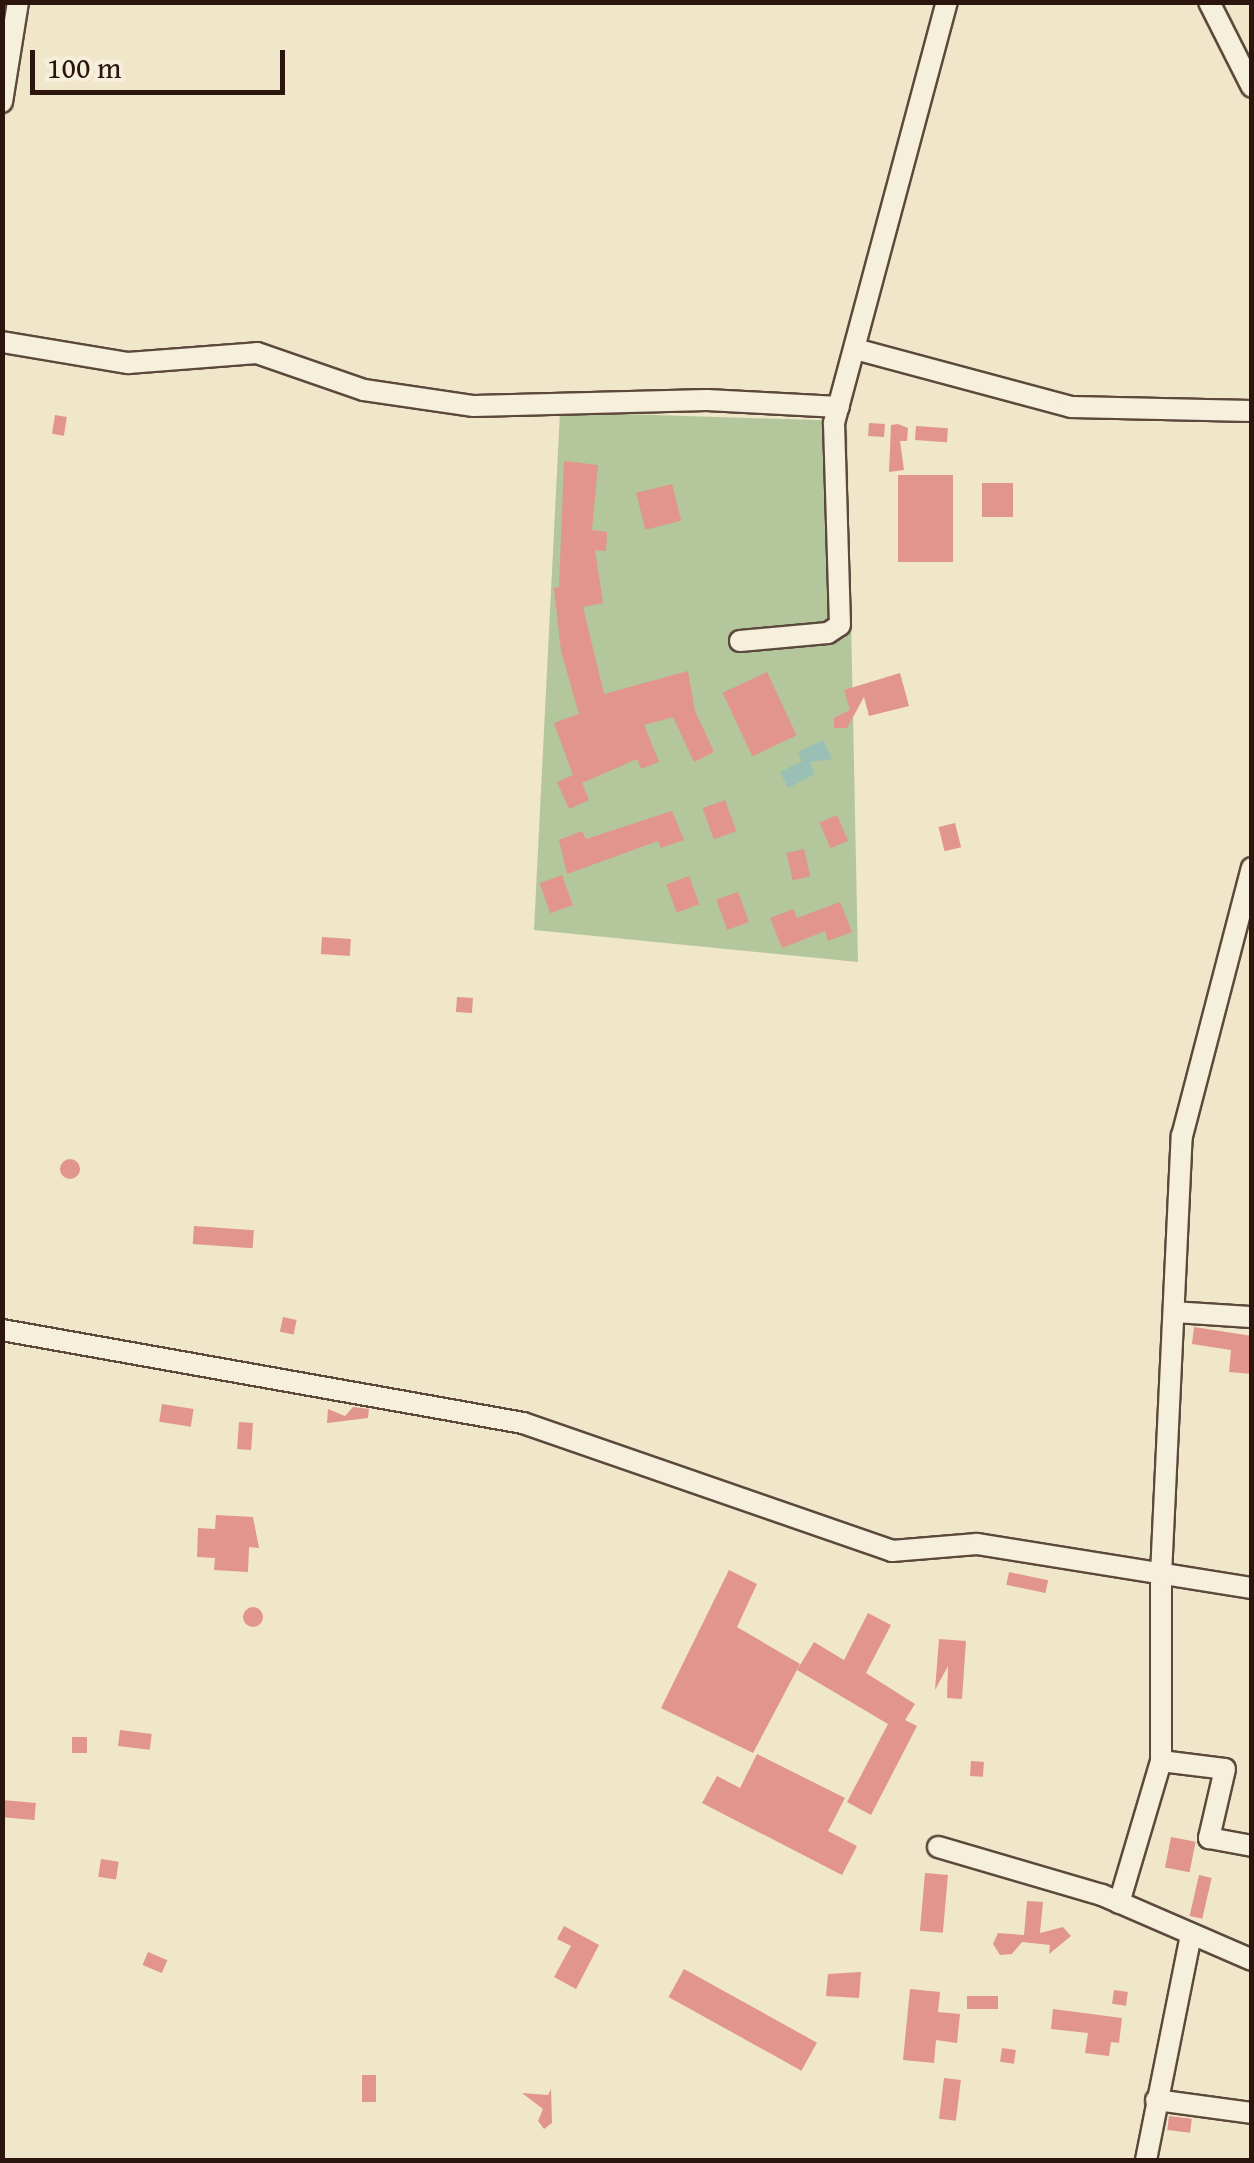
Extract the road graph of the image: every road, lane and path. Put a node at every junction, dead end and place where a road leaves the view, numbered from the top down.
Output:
1 (18, 2) edge
2 (947, 2) edge
3 (1209, 2) edge
4 (1252, 88) edge
5 (2, 102) edge
6 (2, 342) edge
7 (855, 348) junction
8 (839, 407) junction
9 (1252, 411) edge
10 (740, 641) dead end
11 (1252, 868) edge
12 (1174, 1312) junction
13 (1252, 1317) edge
14 (2, 1330) edge
15 (1161, 1575) junction
16 (1252, 1588) edge
17 (1160, 1761) junction
18 (1252, 1846) edge
19 (938, 1847) dead end
20 (1120, 1903) junction
21 (1191, 1934) junction
22 (1252, 1960) edge
23 (1156, 2100) junction
24 (1252, 2113) edge
25 (1146, 2160) edge

1 - 5 street
2 - 7 street
3 - 4 street
6 - 8 street
7 - 8 street
7 - 9 street
8 - 10 street
11 - 12 street
12 - 13 street
12 - 15 street
14 - 15 street
15 - 16 street
15 - 17 street
17 - 18 street
17 - 20 street
19 - 20 street
20 - 21 street
21 - 22 street
21 - 23 street
23 - 24 street
23 - 25 street

